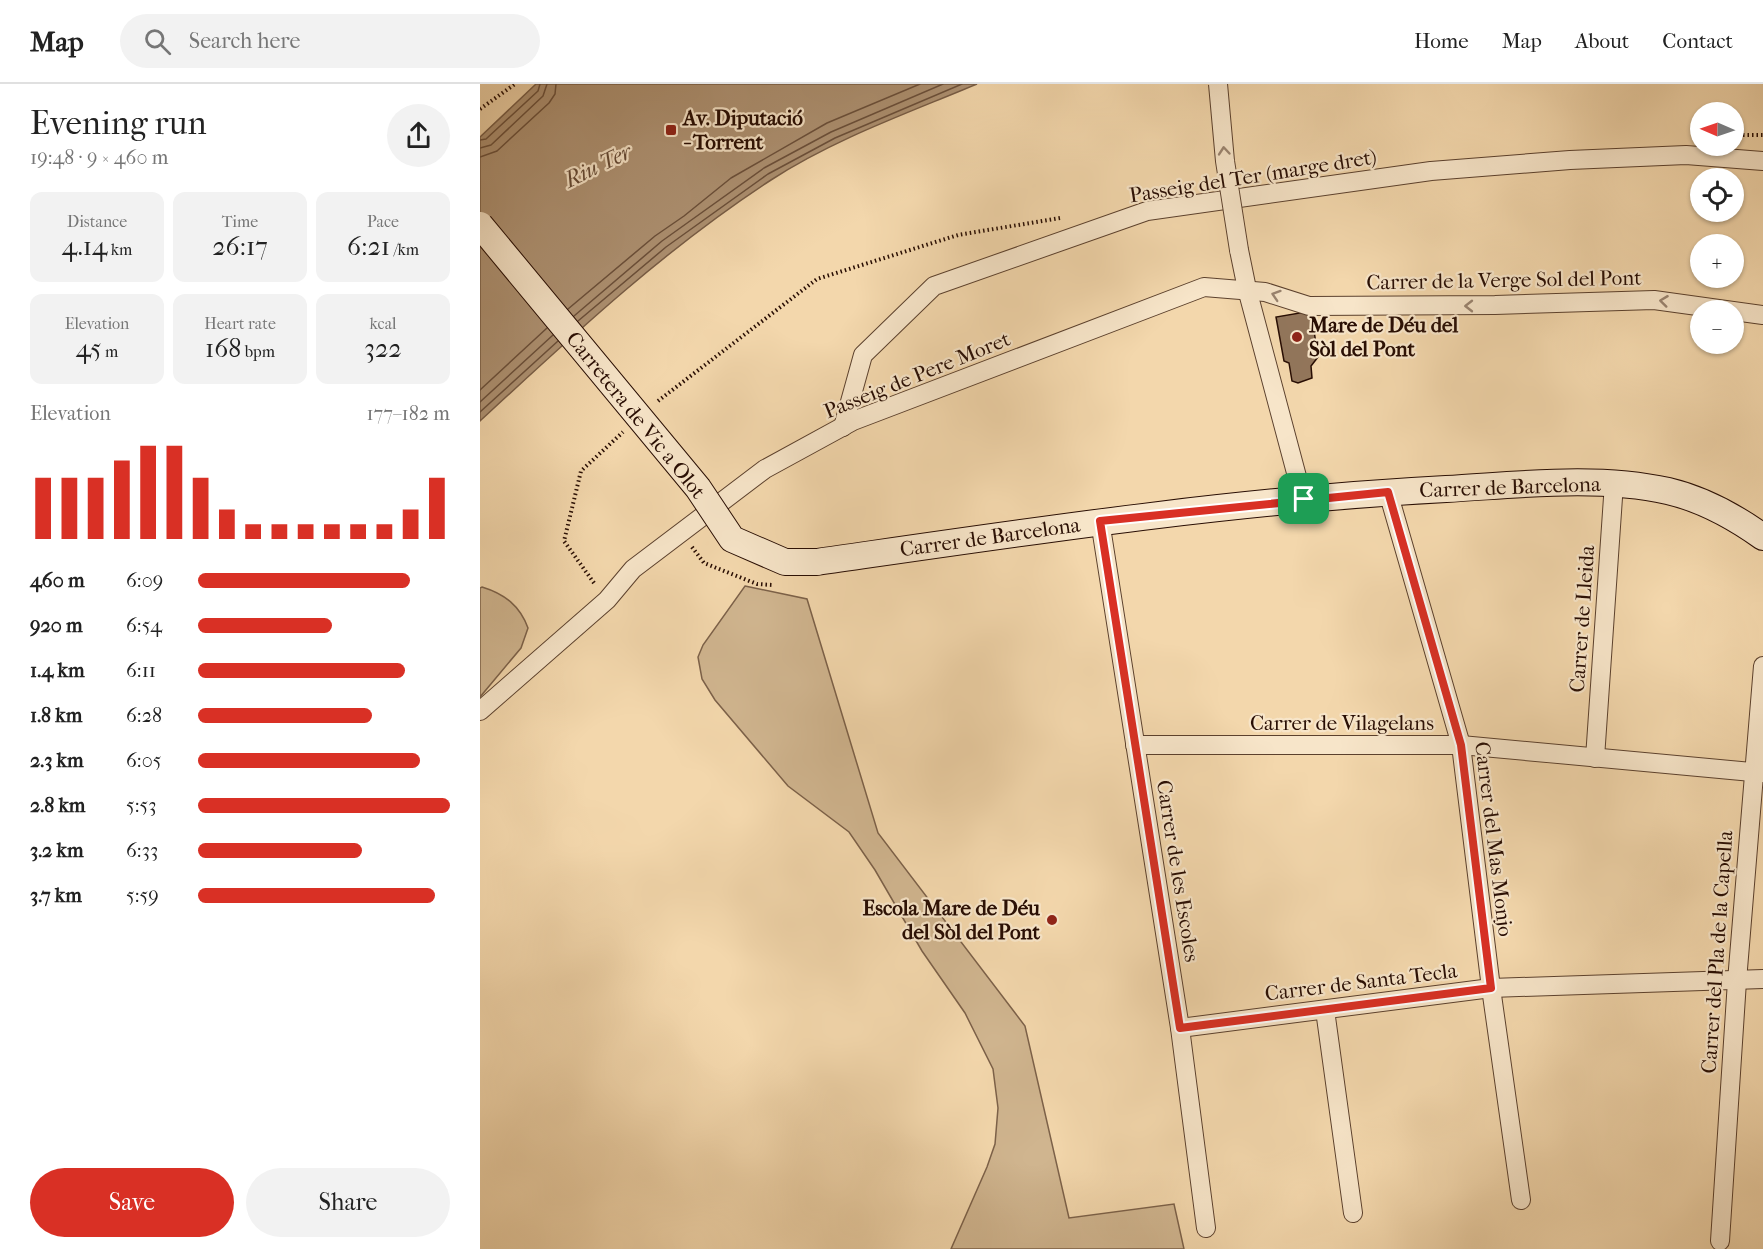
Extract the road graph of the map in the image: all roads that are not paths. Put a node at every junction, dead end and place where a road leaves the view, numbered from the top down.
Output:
1 (1218, 84) edge
2 (1763, 161) edge
3 (480, 225) edge
4 (1247, 289) junction
5 (1763, 315) edge
6 (843, 427) junction
7 (1614, 483) junction
8 (1388, 492) junction
9 (1304, 499) junction
10 (1100, 521) junction
11 (1763, 537) edge
12 (817, 562) joint
13 (1763, 666) edge
14 (480, 711) edge
15 (1135, 745) junction
16 (1461, 745) junction
17 (1595, 758) junction
18 (1758, 773) edge
19 (1763, 979) edge
20 (1737, 981) junction
21 (1491, 988) junction
22 (1324, 1010) junction
23 (1180, 1028) junction
24 (1521, 1200) dead end
25 (1353, 1213) dead end
26 (1206, 1228) dead end
27 (1720, 1241) dead end

4 -> 1 street, bridge
2 - 6 street, Passeig del Ter (marge dret)
3 - 12 street, Carretera de Vic a Olot, bridge
5 -> 4 street, Carrer de la Verge Sol del Pont
4 - 6 street, Passeig de Pere Moret
4 - 9 street
6 - 14 street, Passeig de Pere Moret
7 - 8 street, Carrer de Barcelona
7 - 11 street, Carrer de Barcelona
7 - 17 street, Carrer de Lleida
8 - 9 street, Carrer de Barcelona
8 - 16 street, Carrer del Mas Monjo
9 - 10 street, Carrer de Barcelona
10 - 12 street, Carrer de Barcelona
10 - 15 street, Carrer de les Escoles
13 - 18 street, Carrer del Pla de la Capella
15 - 16 street, Carrer de Vilagelans
15 - 23 street, Carrer de les Escoles
16 - 17 street, Carrer de Vilagelans
16 - 21 street, Carrer del Mas Monjo
17 - 18 street, Carrer de Vilagelans
18 - 20 street, Carrer del Pla de la Capella
19 - 20 street, Carrer de Santa Tecla
20 - 21 street, Carrer de Santa Tecla
20 - 27 street, Carrer del Pla de la Capella
21 - 22 street, Carrer de Santa Tecla
21 - 24 street, Carrer del Mas Monjo
22 - 23 street, Carrer de Santa Tecla
22 - 25 street
23 - 26 street, Carrer de les Escoles

